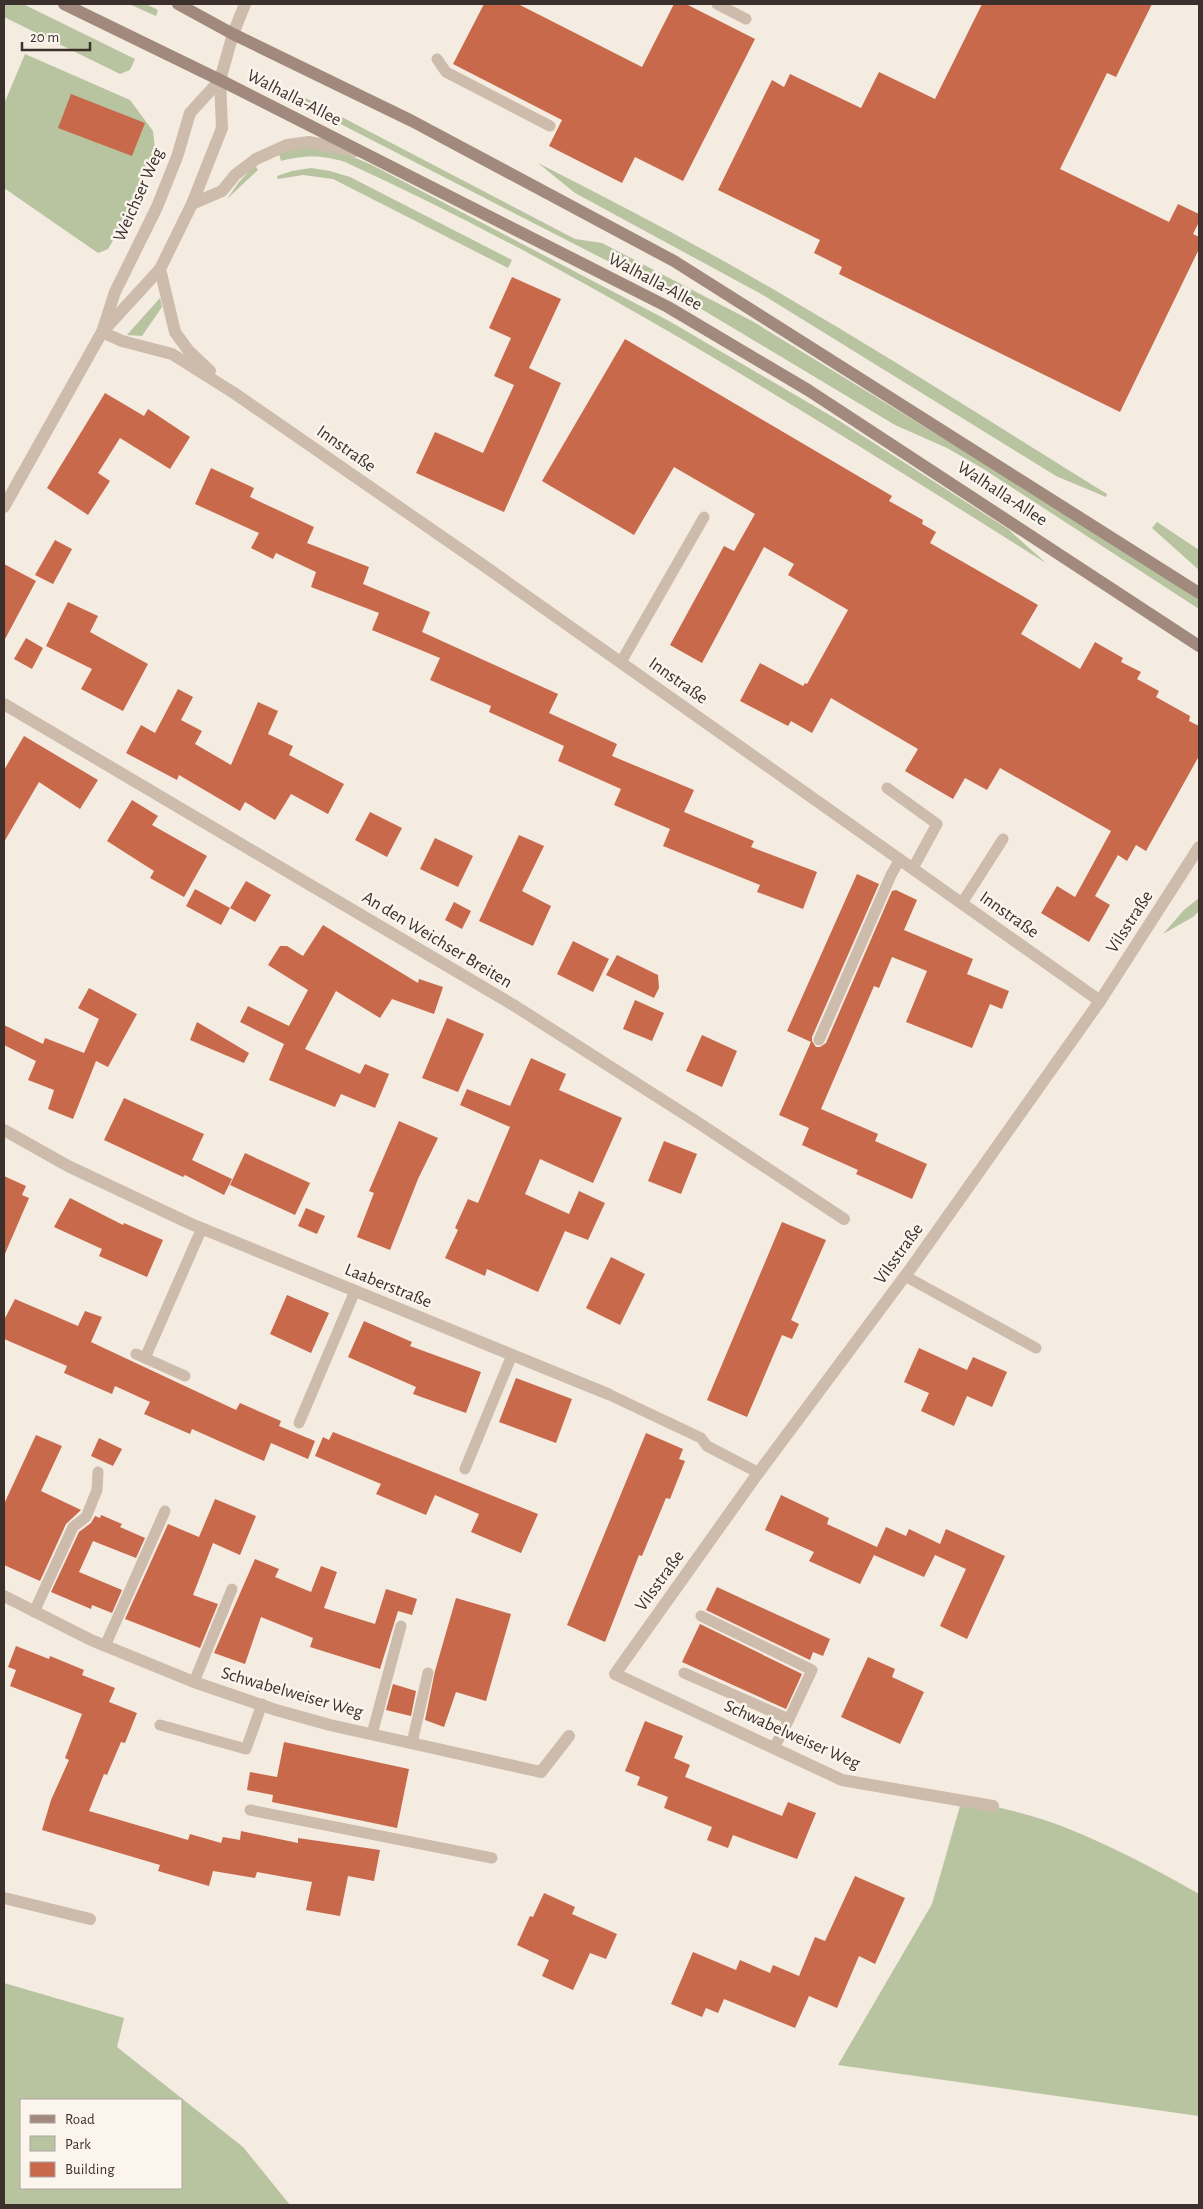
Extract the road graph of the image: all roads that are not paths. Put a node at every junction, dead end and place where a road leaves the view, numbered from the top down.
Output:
1 (64, 4) edge
2 (178, 4) edge
3 (245, 4) edge
4 (717, 4) edge
5 (746, 19) dead end
6 (233, 34) junction
7 (437, 59) dead end
8 (220, 80) junction
9 (550, 126) dead end
10 (361, 152) junction
11 (192, 204) junction
12 (160, 269) junction
13 (102, 332) junction
14 (234, 393) junction
15 (4, 507) edge
16 (704, 517) dead end
17 (1199, 593) edge
18 (1199, 646) edge
19 (621, 662) junction
20 (4, 704) edge
21 (887, 788) dead end
22 (1003, 839) dead end
23 (1199, 847) edge
24 (900, 859) junction
25 (913, 868) junction
26 (962, 903) junction
27 (1100, 1001) junction
28 (820, 1040) dead end
29 (4, 1130) edge
30 (844, 1219) dead end
31 (202, 1228) junction
32 (905, 1276) junction
33 (355, 1291) junction
34 (1036, 1348) dead end
35 (512, 1354) junction
36 (185, 1376) dead end
37 (608, 1394) joint
38 (299, 1423) dead end
39 (465, 1469) dead end
40 (98, 1472) dead end
41 (759, 1473) junction
42 (165, 1511) dead end
43 (232, 1589) dead end
44 (5, 1600) edge
45 (34, 1612) junction
46 (701, 1616) dead end
47 (401, 1626) dead end
48 (105, 1646) junction
49 (428, 1673) dead end
50 (684, 1673) dead end
51 (615, 1674) joint
52 (194, 1682) junction
53 (262, 1704) junction
54 (788, 1719) junction
55 (160, 1725) dead end
56 (372, 1734) junction
57 (569, 1736) dead end
58 (412, 1743) junction
59 (774, 1748) junction
60 (993, 1806) dead end
61 (250, 1810) dead end
62 (492, 1858) dead end
63 (4, 1898) edge
64 (90, 1919) dead end

1 - 8 main road, Walhalla-Allee
2 - 6 main road, Walhalla-Allee
3 - 6 street, Weichser Weg
4 - 5 lane
6 - 8 street, Weichser Weg
6 - 17 main road, Walhalla-Allee
7 - 9 lane
8 - 10 main road, Walhalla-Allee
8 - 11 street, Weichser Weg
8 - 13 street, Weichser Weg
10 - 11 street
10 - 18 main road, Walhalla-Allee
11 - 12 street, Weichser Weg
12 - 13 street, Weichser Weg
12 - 14 street, Innstraße
13 - 14 street, Innstraße
13 - 15 street, Weichser Weg
14 - 19 street, Innstraße
16 - 19 lane
19 - 24 street, Innstraße
20 - 30 street, An den Weichser Breiten
21 - 25 lane
22 - 26 lane
23 - 27 street, Vilsstraße
24 - 25 street, Innstraße
24 - 28 lane
25 - 26 street, Innstraße
26 - 27 street, Innstraße
27 - 32 street, Vilsstraße
29 - 31 street, Laaberstraße
31 - 33 street, Laaberstraße
31 - 36 lane
32 - 34 lane
32 - 41 street, Vilsstraße
33 - 35 street, Laaberstraße
33 - 38 lane
35 - 37 street, Laaberstraße
35 - 39 lane
37 - 41 lane, Laaberstraße
40 - 45 lane
41 - 51 street, Vilsstraße
42 - 48 lane
43 - 52 lane
44 - 45 street, Schwabelweiser Weg
45 - 48 street, Schwabelweiser Weg
46 - 54 lane
47 - 56 lane
48 - 52 street, Schwabelweiser Weg
49 - 58 lane
50 - 54 lane
51 - 59 street, Schwabelweiser Weg
52 - 53 street, Schwabelweiser Weg
53 - 55 lane
53 - 56 street, Schwabelweiser Weg
54 - 59 lane
56 - 58 street, Schwabelweiser Weg
57 - 58 street, Schwabelweiser Weg
59 - 60 street, Schwabelweiser Weg
61 - 62 lane
63 - 64 street

